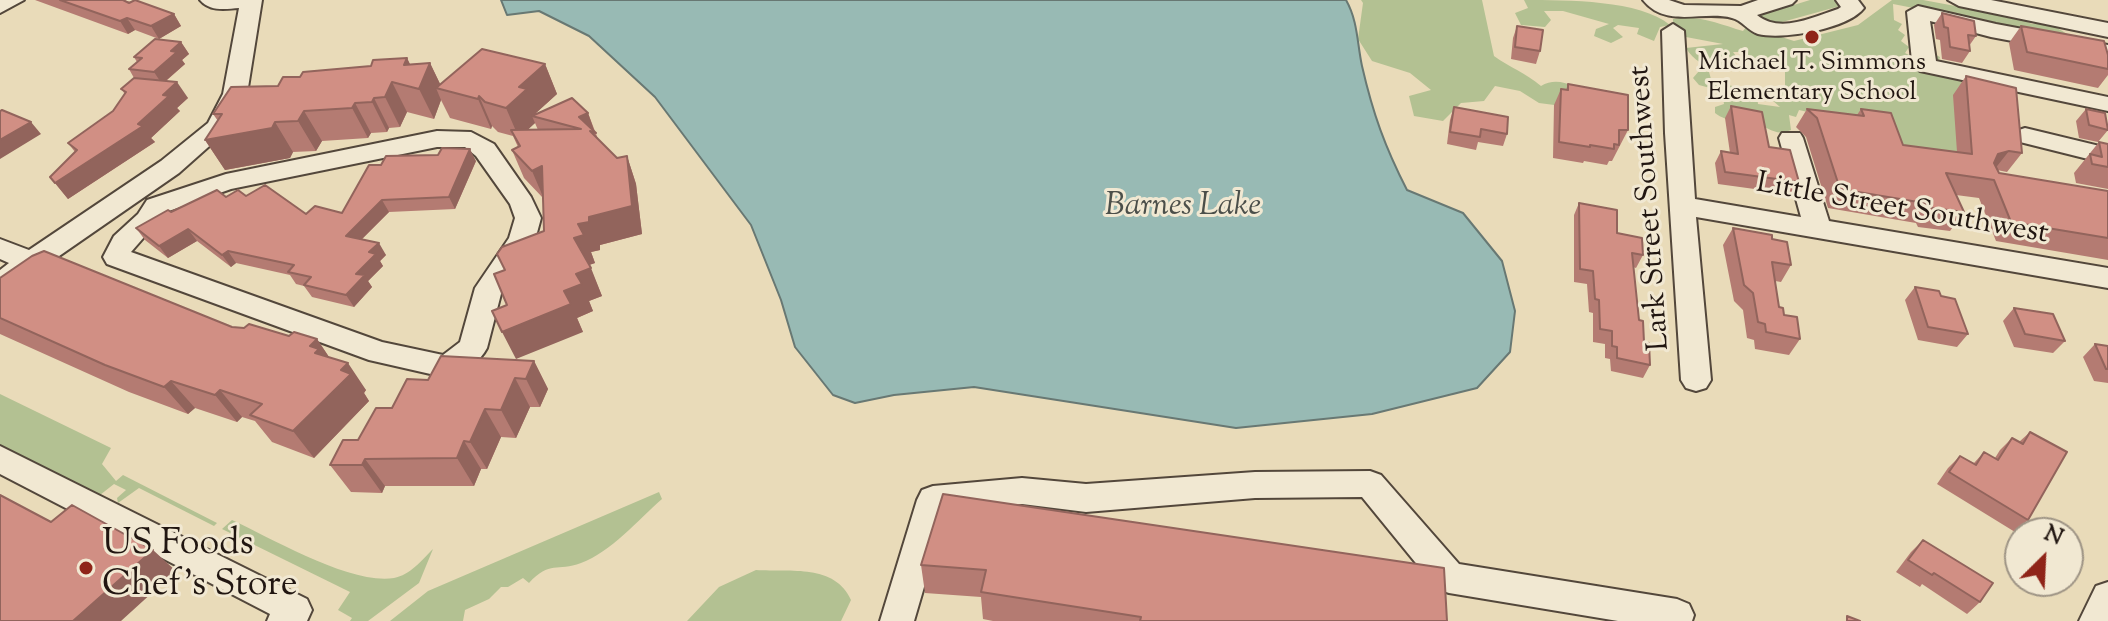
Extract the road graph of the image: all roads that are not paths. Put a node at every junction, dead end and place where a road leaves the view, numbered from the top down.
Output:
1 (13, 0) edge
2 (211, 0) edge
3 (251, 0) edge
4 (1654, 0) edge
5 (1785, 0) edge
6 (1847, 0) edge
7 (1959, 0) edge
8 (0, 7) edge
9 (1745, 14) junction
10 (2108, 30) edge
11 (1673, 31) dead end
12 (2108, 52) edge
13 (2108, 104) edge
14 (2025, 136) dead end
15 (1791, 138) dead end
16 (2108, 156) edge
17 (130, 195) junction
18 (156, 206) junction
19 (1685, 206) junction
20 (1818, 229) junction
21 (0, 248) edge
22 (31, 262) junction
23 (2108, 278) edge
24 (0, 283) edge
25 (1696, 380) dead end
26 (0, 459) edge
27 (2108, 597) edge
28 (1677, 615) dead end
29 (284, 621) edge
30 (897, 621) edge
31 (2096, 621) edge

1 - 8 street
2 - 3 street
3 - 17 street
4 - 9 street
5 - 9 street
6 - 9 street
7 - 10 street
11 - 19 street, Lark Street Southwest
12 - 13 street
14 - 16 street
15 - 20 street
17 - 18 street
17 - 22 street
18 - 18 street
19 - 20 street, Little Street Southwest
19 - 25 street, Lark Street Southwest
20 - 23 street, Little Street Southwest
21 - 22 street
22 - 24 street
26 - 29 street
27 - 31 street
28 - 30 street

